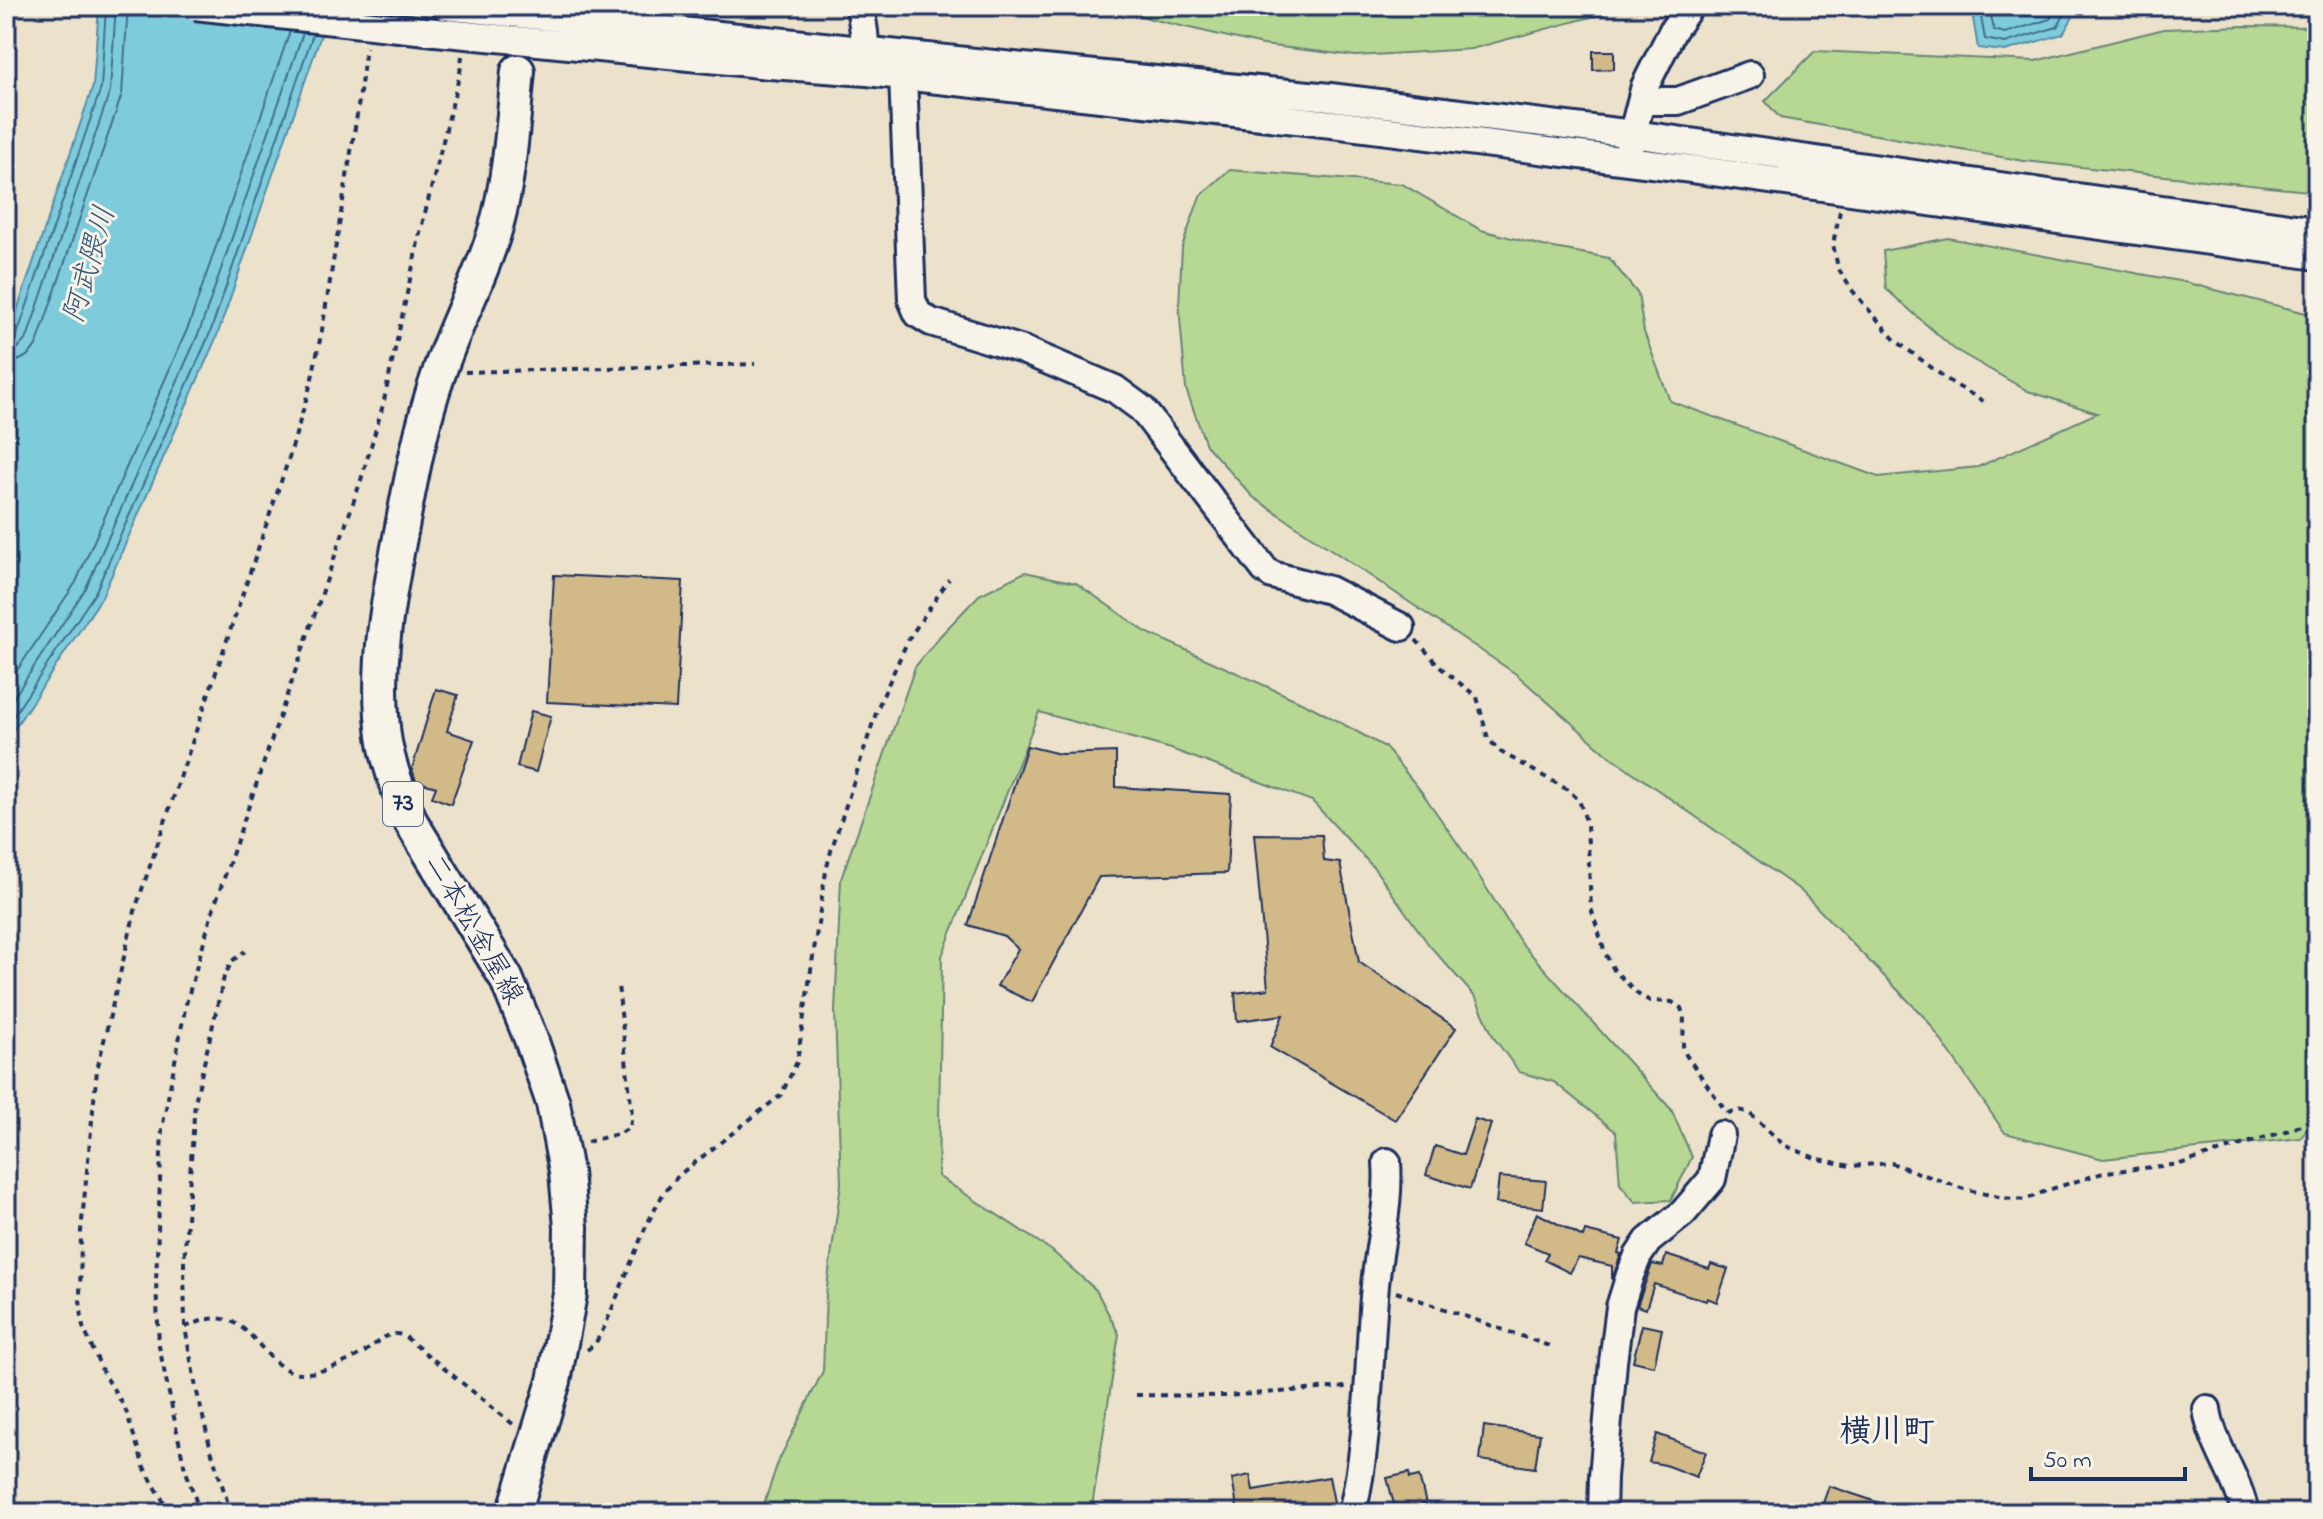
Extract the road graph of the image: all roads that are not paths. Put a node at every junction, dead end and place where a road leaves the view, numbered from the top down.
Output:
1 (195, 6) edge
2 (860, 6) edge
3 (1690, 6) edge
4 (461, 7) edge
5 (866, 62) junction
6 (518, 71) dead end
7 (1750, 75) dead end
8 (903, 76) junction
9 (1642, 101) junction
10 (1633, 134) junction
11 (1626, 160) junction
12 (2317, 231) edge
13 (2317, 256) edge
14 (1401, 627) road end
15 (1724, 1124) road end
16 (1387, 1162) dead end
17 (2207, 1409) dead end
18 (514, 1513) edge
19 (1352, 1513) edge
20 (1602, 1513) edge
21 (2245, 1513) edge

1 - 5 street, bridge
2 - 5 street
3 - 9 street
4 - 5 street
5 - 8 street
5 - 10 street
6 - 18 main road, 二本松金屋線 / 73
7 - 9 street
8 - 11 street
8 - 14 street
9 - 10 street
10 - 11 street
10 - 12 street
11 - 13 street
15 - 20 street
16 - 19 street
17 - 21 street

